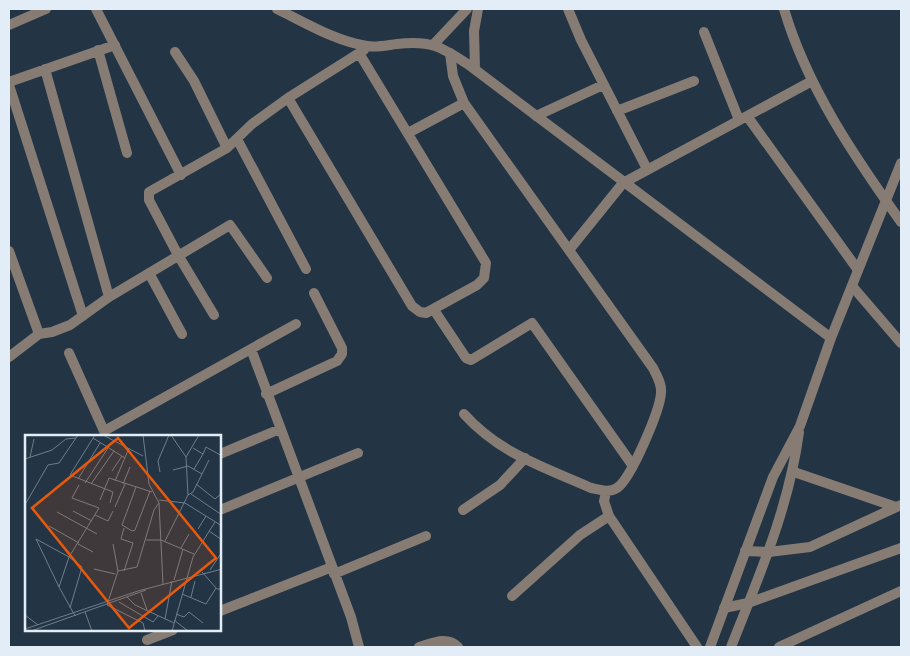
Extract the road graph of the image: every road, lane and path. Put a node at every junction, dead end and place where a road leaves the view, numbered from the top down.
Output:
1 (46, 9) edge
2 (96, 9) edge
3 (277, 9) edge
4 (467, 9) edge
5 (478, 9) edge
6 (568, 9) edge
7 (784, 9) edge
8 (9, 25) edge
9 (704, 32) dead end
10 (434, 44) junction
11 (115, 45) junction
12 (369, 47) junction
13 (98, 50) junction
14 (175, 52) dead end
15 (360, 53) junction
16 (450, 53) junction
17 (45, 69) junction
18 (475, 69) junction
19 (694, 81) dead end
20 (812, 81) junction
21 (9, 83) edge
22 (603, 85) junction
23 (288, 98) junction
24 (464, 103) junction
25 (616, 111) junction
26 (536, 116) junction
27 (743, 118) junction
28 (408, 133) junction
29 (237, 139) junction
30 (227, 148) junction
31 (127, 153) dead end
32 (901, 163) edge
33 (647, 169) junction
34 (182, 175) junction
35 (623, 183) junction
36 (885, 200) junction
37 (901, 222) edge
38 (569, 250) junction
39 (9, 251) edge
40 (178, 255) junction
41 (306, 269) dead end
42 (858, 270) junction
43 (149, 273) junction
44 (267, 278) dead end
45 (852, 286) junction
46 (314, 293) dead end
47 (109, 297) junction
48 (434, 310) junction
49 (214, 315) dead end
50 (83, 316) junction
51 (296, 324) dead end
52 (39, 334) junction
53 (182, 334) dead end
54 (831, 338) junction
55 (901, 343) edge
56 (251, 349) junction
57 (69, 353) dead end
58 (9, 357) edge
59 (266, 394) junction
60 (464, 414) dead end
61 (800, 426) junction
62 (280, 429) junction
63 (105, 434) edge
64 (358, 453) dead end
65 (221, 454) edge
66 (525, 458) junction
67 (633, 466) junction
68 (794, 472) junction
69 (299, 478) junction
70 (606, 492) junction
71 (899, 506) edge
72 (221, 510) edge
73 (463, 510) dead end
74 (610, 516) junction
75 (426, 536) dead end
76 (901, 548) edge
77 (745, 551) junction
78 (769, 552) junction
79 (333, 571) junction
80 (901, 592) edge
81 (512, 596) dead end
82 (748, 603) junction
83 (724, 608) junction
84 (221, 611) edge
85 (170, 631) edge
86 (147, 640) dead end
87 (359, 647) edge
88 (419, 647) edge
89 (458, 647) edge
90 (696, 647) edge
91 (710, 647) edge
92 (731, 647) edge
93 (779, 647) edge

1 - 8 street
2 - 11 street
3 - 12 street
4 - 10 street
5 - 18 street
6 - 22 street
7 - 20 street
9 - 27 street
10 - 12 street
10 - 16 street
11 - 13 street
11 - 34 street
12 - 15 street
13 - 17 street
13 - 31 street
14 - 30 street
15 - 23 street
15 - 28 street
16 - 18 street
16 - 24 street
17 - 21 street
17 - 47 street
18 - 26 street
19 - 25 street
20 - 27 street
20 - 36 street
21 - 50 street
22 - 25 street
22 - 26 street
23 - 29 street
23 - 48 street
24 - 28 street
24 - 38 street
25 - 33 street
26 - 35 street
27 - 33 street
27 - 42 street
28 - 48 street
29 - 30 street
29 - 41 street
30 - 34 street
32 - 36 street
33 - 35 street
34 - 40 street
35 - 38 street
35 - 54 street
36 - 37 street
36 - 42 street
38 - 67 street
39 - 52 street
40 - 43 street
40 - 44 street
40 - 49 street
42 - 45 street
43 - 47 street
43 - 53 street
45 - 54 street
45 - 55 street
46 - 59 street
47 - 50 street
48 - 67 street
50 - 52 street
51 - 56 street
52 - 58 street
54 - 61 street
56 - 59 street
56 - 63 street
57 - 63 street
59 - 62 street
60 - 66 street
61 - 68 street
61 - 77 street
62 - 65 street
62 - 69 street
64 - 69 street
66 - 70 street
66 - 73 street
67 - 70 street
68 - 71 street
68 - 78 street
69 - 72 street
69 - 79 street
70 - 74 street
71 - 78 street
74 - 81 street
74 - 90 street
75 - 79 street
76 - 82 street
77 - 78 street
77 - 83 street
78 - 82 street
79 - 84 street
79 - 87 street
80 - 93 street
82 - 83 street
82 - 92 street
83 - 91 street
85 - 86 street
88 - 89 street

